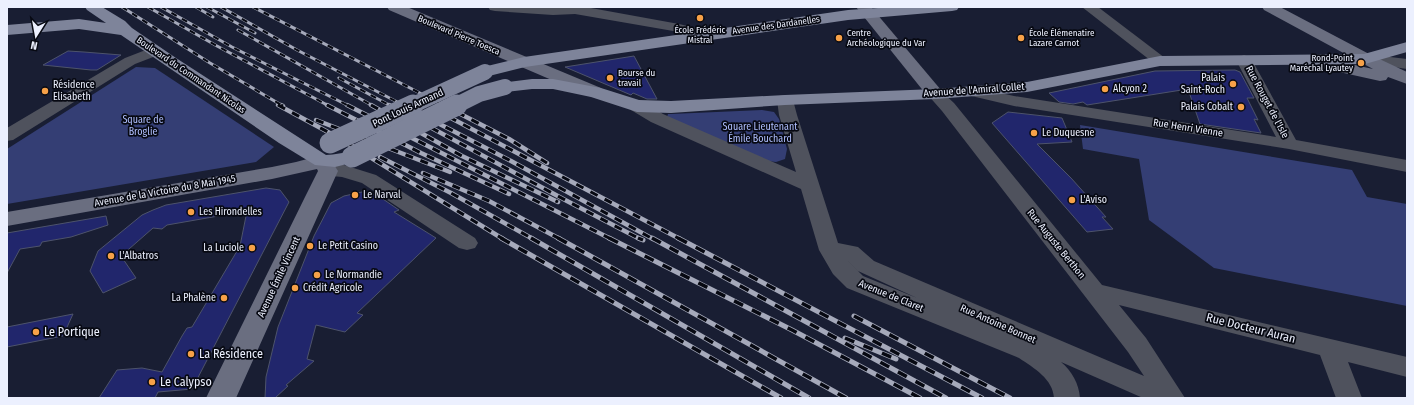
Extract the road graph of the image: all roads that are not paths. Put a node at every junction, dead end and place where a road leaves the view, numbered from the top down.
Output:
1 (92, 7) edge
2 (394, 7) edge
3 (496, 7) edge
4 (952, 7) edge
5 (1089, 7) edge
6 (1270, 7) edge
7 (581, 8) edge
8 (561, 9) edge
9 (866, 10) edge
10 (7, 30) edge
11 (126, 31) junction
12 (701, 36) junction
13 (156, 51) junction
14 (1406, 53) edge
15 (1365, 59) junction
16 (1244, 60) junction
17 (1309, 60) junction
18 (1160, 61) junction
19 (524, 62) junction
20 (498, 75) junction
21 (1407, 79) edge
22 (1407, 82) edge
23 (970, 91) junction
24 (595, 92) junction
25 (935, 94) junction
26 (785, 100) junction
27 (637, 106) junction
28 (7, 136) edge
29 (1289, 144) junction
30 (335, 157) junction
31 (1407, 166) edge
32 (809, 185) junction
33 (7, 219) edge
34 (467, 244) dead end
35 (830, 250) junction
36 (1094, 291) junction
37 (1329, 347) junction
38 (1407, 367) edge
39 (224, 396) edge
40 (1067, 398) edge
41 (1170, 398) edge
42 (1349, 398) edge

1 - 11 main road, Boulevard du Commandant Nicolas
2 - 19 street, Boulevard Pierre Toesca
3 - 8 street
4 - 9 main road, Avenue des Dardanelles
5 - 18 street
6 - 15 street
7 - 8 street
7 - 12 street
9 - 12 main road, Avenue des Dardanelles
9 - 25 street
10 - 11 main road
11 - 13 main road, Boulevard du Commandant Nicolas
12 - 19 main road, Avenue des Dardanelles
13 - 28 street
13 - 30 main road, Boulevard du Commandant Nicolas
14 - 15 main road
15 - 17 main road
15 - 21 street
16 - 17 main road, Avenue de l'Amiral Collet
16 - 18 main road, Avenue de l'Amiral Collet
16 - 29 street, Rue Rouget de l'Isle
17 - 22 street
18 - 23 main road, Avenue de l'Amiral Collet
19 - 20 main road, Avenue des Dardanelles
19 - 24 street
20 - 24 main road
20 - 30 main road, Pont Louis Armand, bridge
20 - 30 main road, Pont Louis Armand, bridge
23 - 25 main road, Avenue de l'Amiral Collet
23 - 29 street, Rue Henri Vienne
24 - 27 main road
25 - 26 main road, Avenue de l'Amiral Collet
25 - 36 street, Rue Auguste Berthon
26 - 27 main road, Avenue de l'Amiral Collet
26 - 32 street, Avenue de Claret
27 - 32 street
29 - 31 street, Rue Henri Vienne
30 - 33 street, Avenue de la Victoire du 8 Mai 1945
30 - 34 street, Boulevard du Commandant Nicolas
30 - 39 street, Avenue Émile Vincent
32 - 35 street, Avenue de Claret
35 - 40 street, Avenue de Claret
35 - 41 street, Rue Antoine Bonnet
36 - 37 street, Rue Docteur Auran
36 - 41 street, Rue Auguste Berthon
37 - 38 street, Rue Docteur Auran
37 - 42 street

